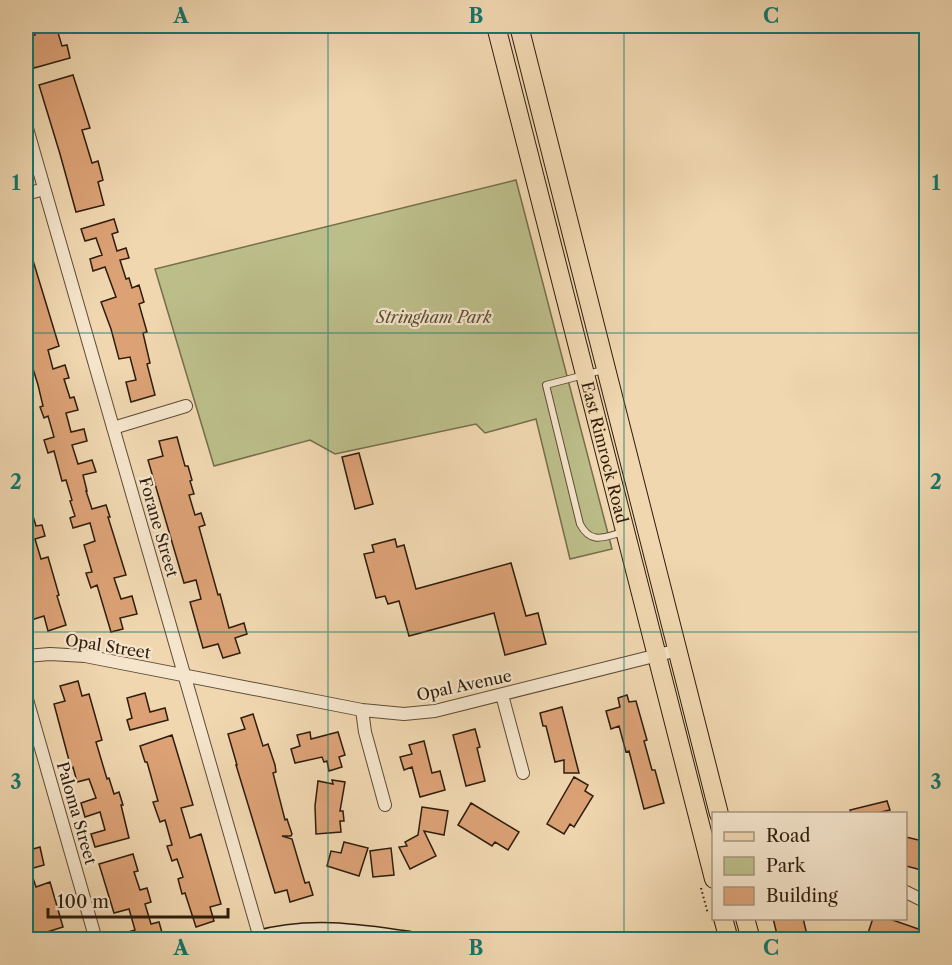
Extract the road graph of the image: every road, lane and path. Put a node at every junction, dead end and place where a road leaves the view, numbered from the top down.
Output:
1 (496, 26) edge
2 (519, 26) edge
3 (26, 125) edge
4 (44, 189) junction
5 (26, 194) edge
6 (607, 369) junction
7 (585, 375) junction
8 (186, 406) dead end
9 (113, 428) junction
10 (624, 532) junction
11 (678, 650) junction
12 (26, 656) edge
13 (656, 656) junction
14 (184, 675) junction
15 (502, 695) junction
16 (26, 696) edge
17 (362, 710) junction
18 (523, 773) dead end
19 (385, 805) dead end
20 (719, 812) edge
21 (712, 871) edge
22 (907, 892) edge
23 (927, 902) edge
24 (724, 920) edge
25 (746, 920) edge
26 (364, 936) edge
27 (96, 939) edge
28 (258, 939) edge
29 (409, 939) edge
30 (729, 939) edge
31 (751, 939) edge

1 - 7 main road, East Rimrock Road
2 - 6 main road, East Rimrock Road
3 - 4 street, Forane Street
4 - 5 street
4 - 9 street, Forane Street
6 - 7 lane
6 - 11 main road, East Rimrock Road
7 - 10 main road, East Rimrock Road
7 - 10 lane
8 - 9 street
9 - 14 street, Forane Street
10 - 13 main road, East Rimrock Road
11 - 13 street, Opal Avenue
11 - 20 main road, East Rimrock Road
12 - 14 street, Opal Street
13 - 15 street, Opal Avenue
13 - 21 main road, East Rimrock Road
14 - 17 street, Opal Avenue
14 - 28 street, Forane Street
15 - 17 street, Opal Avenue
15 - 18 street
16 - 27 street, Paloma Street
17 - 19 street
22 - 23 street
24 - 30 main road
25 - 31 main road
26 - 28 street
26 - 29 street

